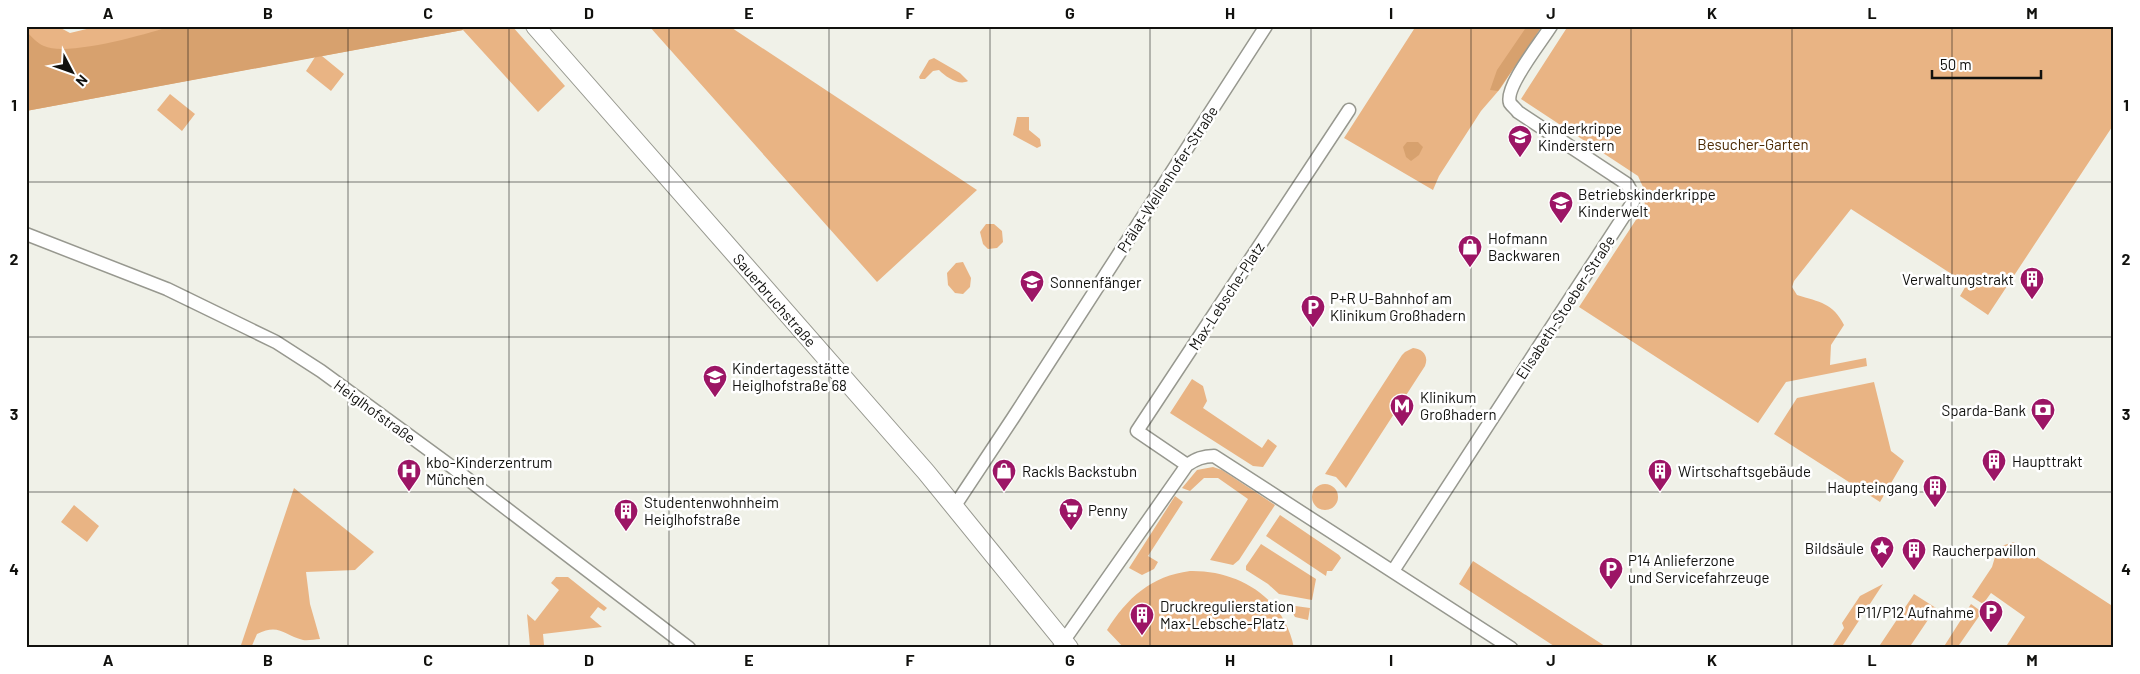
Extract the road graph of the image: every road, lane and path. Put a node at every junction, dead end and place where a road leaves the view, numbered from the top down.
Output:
1 (535, 26) edge
2 (1266, 26) edge
3 (1551, 26) edge
4 (1349, 110) dead end
5 (26, 234) edge
6 (1187, 466) junction
7 (954, 507) junction
8 (1393, 571) junction
9 (1063, 646) edge
10 (689, 648) edge
11 (1511, 648) edge

1 - 7 street, Sauerbruchstraße
2 - 7 street, Prälat-Wellenhofer-Straße
3 - 8 street, Elisabeth-Stoeber-Straße
4 - 6 street, Max-Lebsche-Platz
5 - 10 street, Heiglhofstraße
6 - 8 street
6 - 9 street
7 - 9 street, Sauerbruchstraße
8 - 11 street

